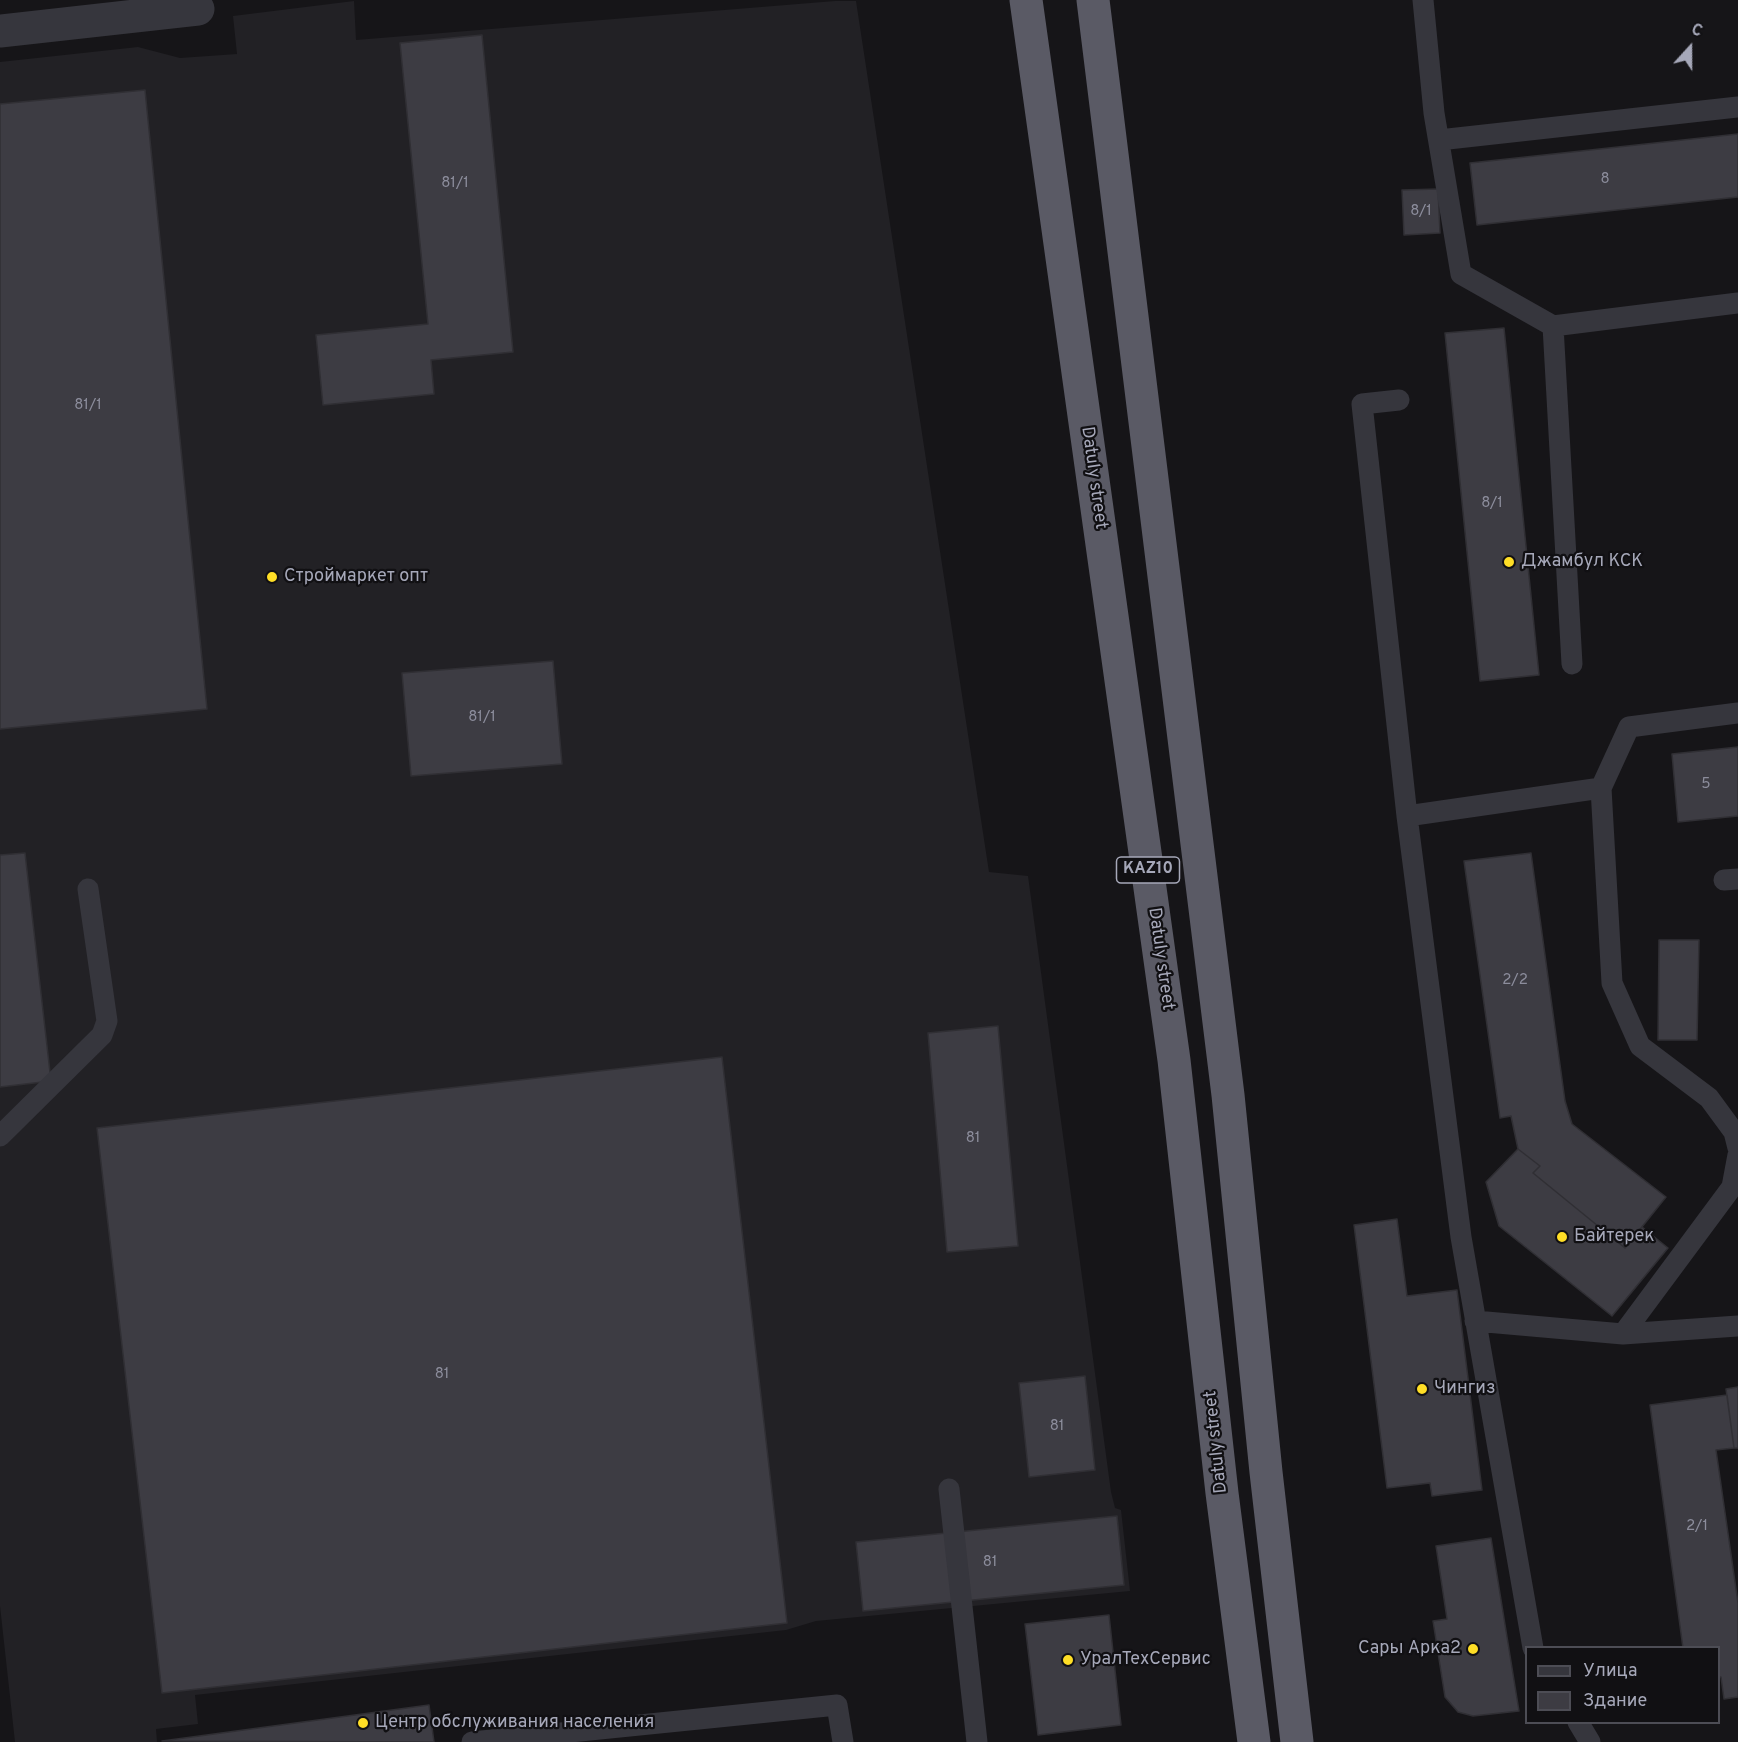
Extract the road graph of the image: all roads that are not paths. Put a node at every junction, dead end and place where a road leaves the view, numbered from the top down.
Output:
1 (1026, 0) edge
2 (1093, 0) edge
3 (1423, 0) edge
4 (198, 9) dead end
5 (0, 31) edge
6 (1738, 107) edge
7 (1438, 140) junction
8 (1738, 303) edge
9 (1553, 326) junction
10 (1399, 400) dead end
11 (1572, 664) dead end
12 (1738, 713) edge
13 (1601, 788) junction
14 (1407, 816) junction
15 (87, 889) dead end
16 (0, 1136) edge
17 (1738, 1148) edge
18 (1738, 1155) edge
19 (1475, 1321) junction
20 (1738, 1326) edge
21 (1623, 1334) junction
22 (949, 1489) dead end
23 (1533, 1646) edge
24 (1579, 1724) edge
25 (472, 1742) edge
26 (843, 1742) edge
27 (977, 1742) edge
28 (1254, 1742) edge
29 (1297, 1742) edge
30 (1590, 1742) edge

1 - 28 highway, Datuly street / KAZ10
2 - 29 highway, KAZ10
3 - 7 lane
4 - 5 street
6 - 7 lane
7 - 9 lane
8 - 9 lane
9 - 11 lane
10 - 14 lane
12 - 13 lane
13 - 14 lane
13 - 17 lane
14 - 19 lane
15 - 16 lane
18 - 21 lane
19 - 21 lane
19 - 23 lane
20 - 21 lane
22 - 27 lane
24 - 30 lane
25 - 26 lane

